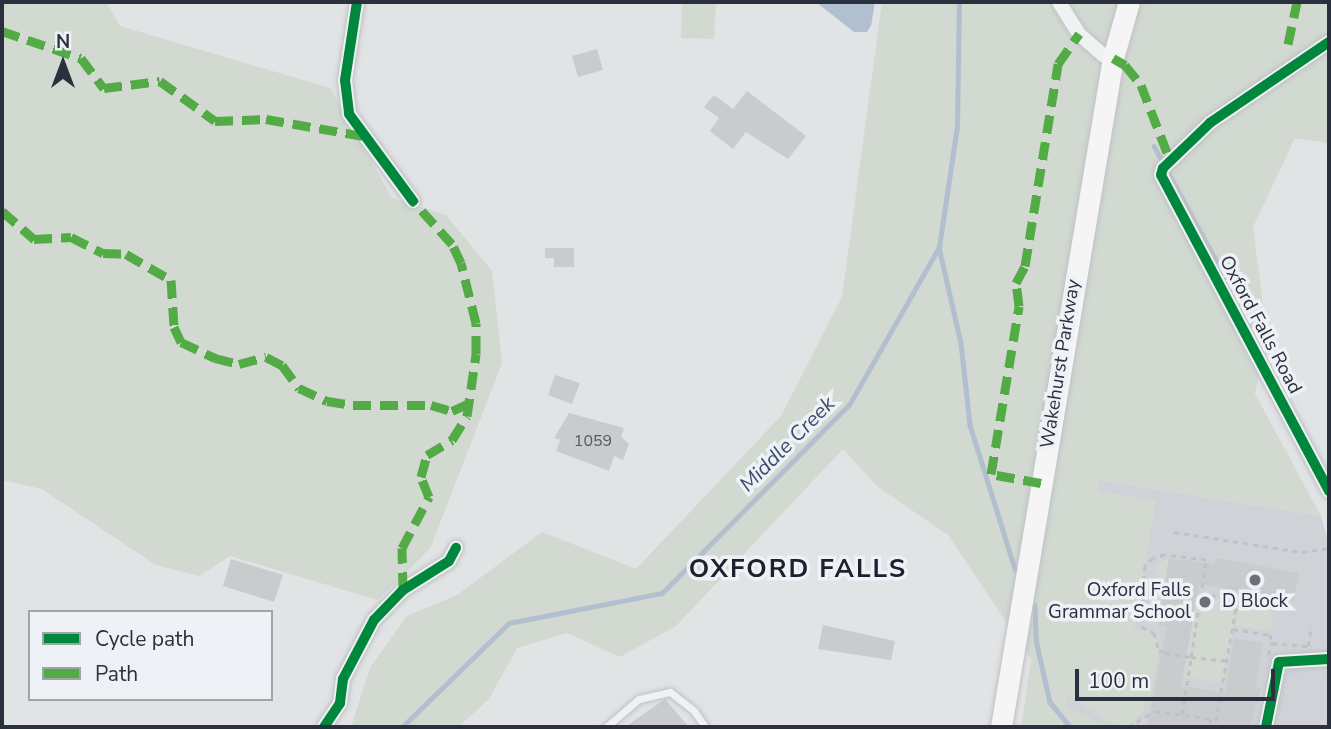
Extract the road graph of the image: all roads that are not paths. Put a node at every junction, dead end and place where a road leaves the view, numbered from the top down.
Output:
1 (357, 2) edge
2 (1059, 2) edge
3 (1129, 2) edge
4 (1329, 42) edge
5 (1113, 58) junction
6 (413, 201) dead end
7 (1329, 491) edge
8 (456, 548) dead end
9 (1329, 659) edge
10 (324, 727) edge
11 (606, 727) edge
12 (705, 727) edge
13 (1001, 727) edge
14 (1266, 727) edge

1 - 6 street
2 - 5 street
3 - 5 main road, Wakehurst Parkway
4 - 7 street, Oxford Falls Road
5 - 13 main road, Wakehurst Parkway
8 - 10 street
9 - 14 street
11 - 12 lane

